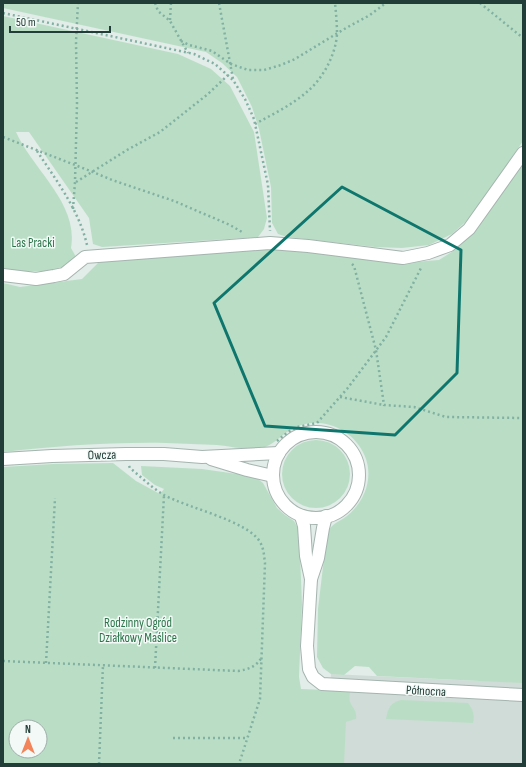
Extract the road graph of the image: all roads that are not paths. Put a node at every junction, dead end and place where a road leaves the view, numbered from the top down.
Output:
1 (523, 153) edge
2 (3, 275) edge
3 (276, 448) junction
4 (202, 456) junction
5 (3, 459) edge
6 (273, 476) junction
7 (301, 516) junction
8 (326, 516) junction
9 (311, 579) junction
10 (523, 695) edge

1 - 2 street
3 - 4 street, Owcza
3 - 6 street
3 - 8 street
4 - 5 street, Owcza
4 - 6 street, Owcza
6 - 7 street
7 - 8 street
7 - 9 street
8 - 9 street
9 - 10 street, Północna

